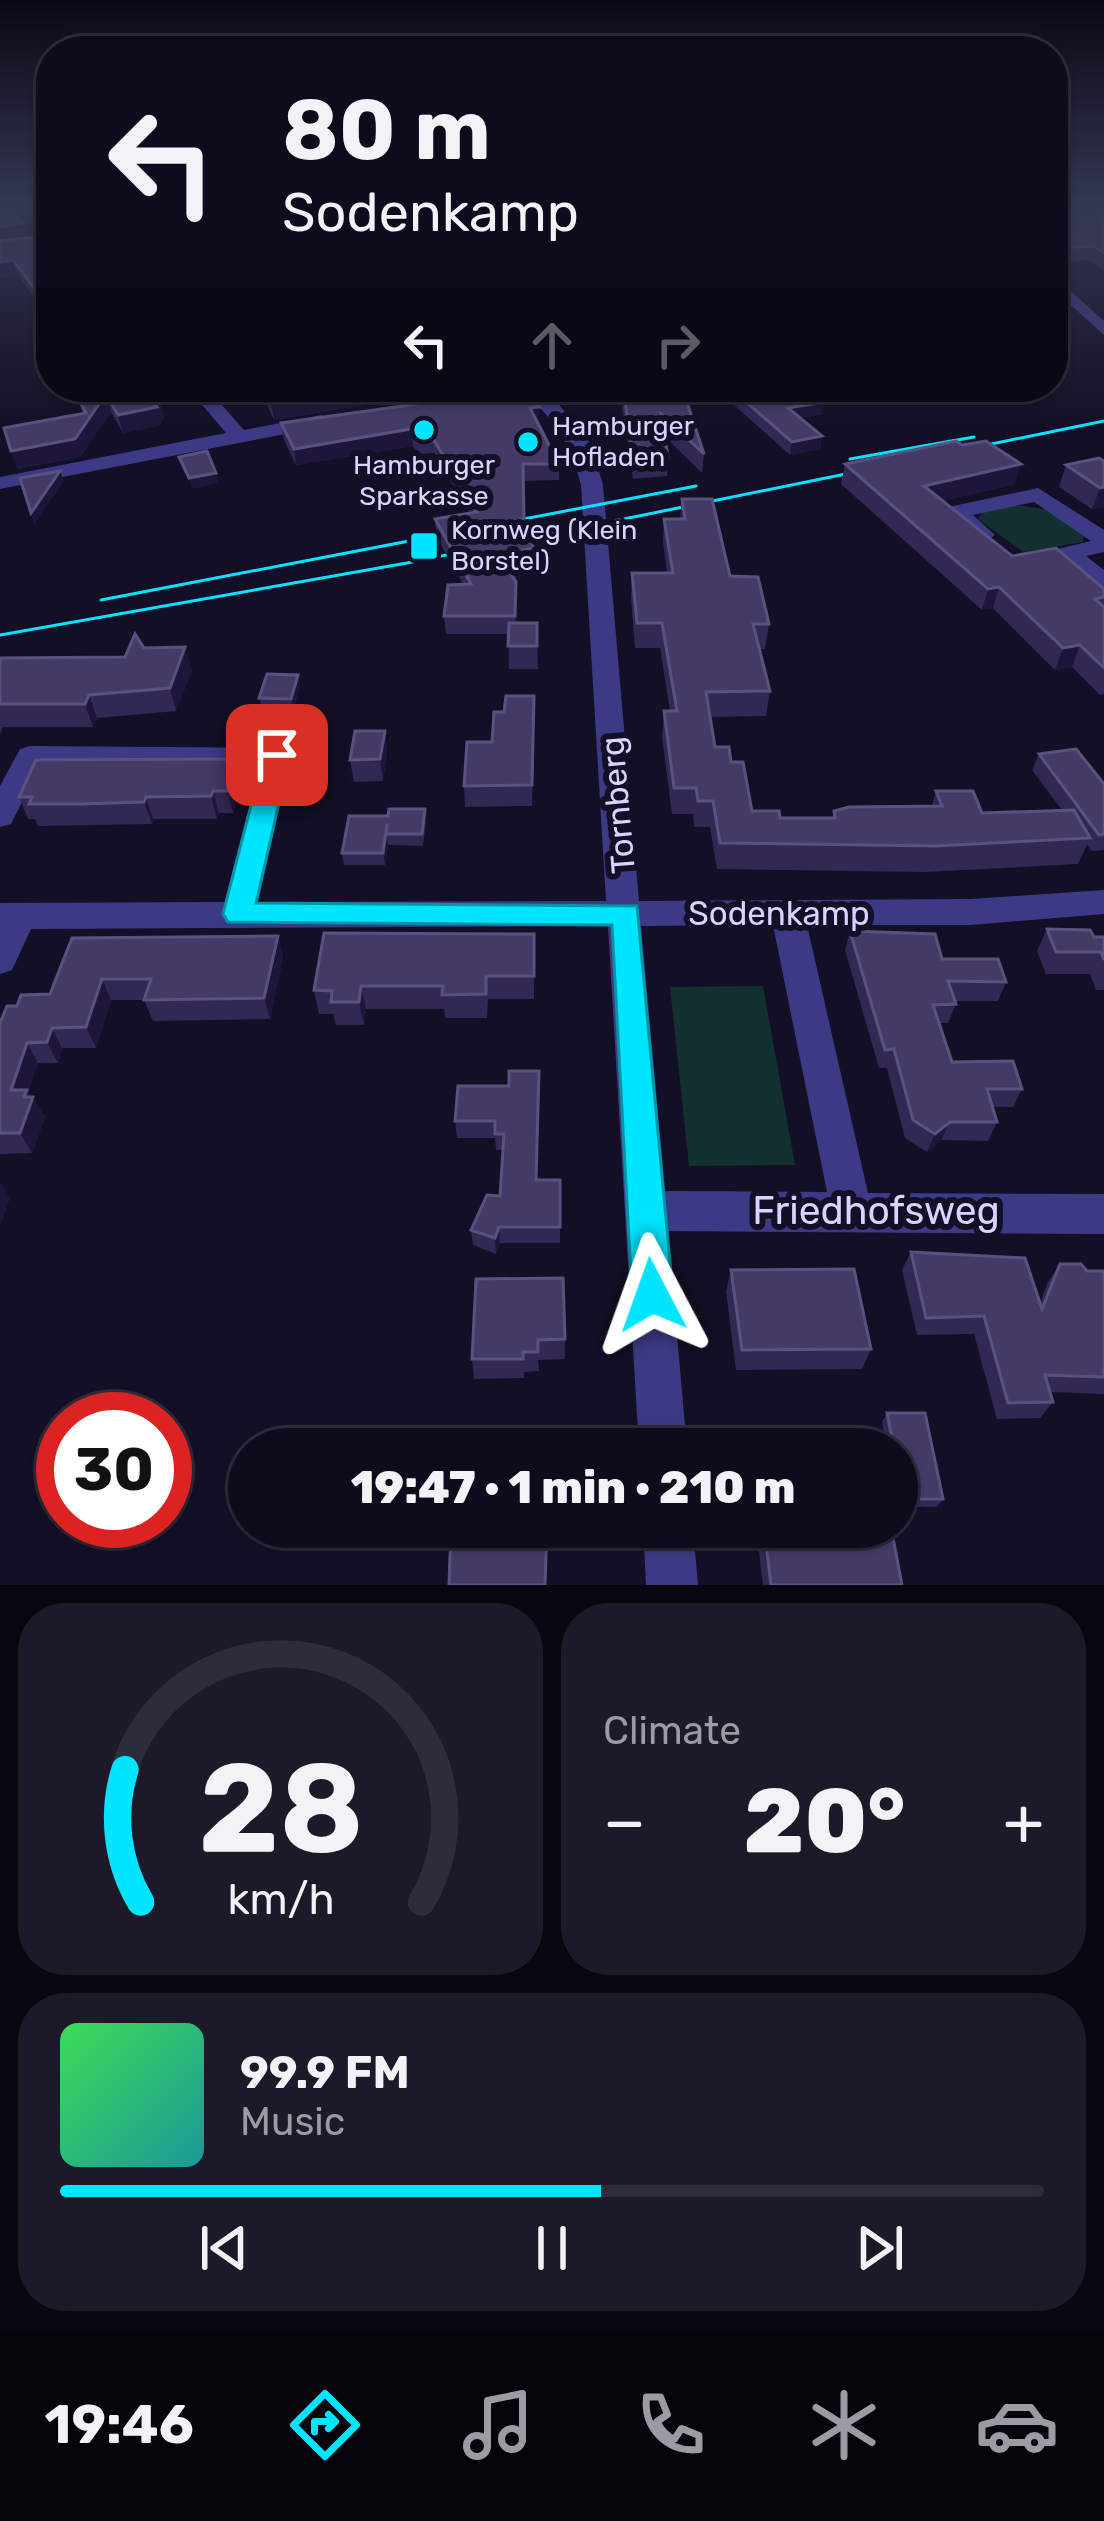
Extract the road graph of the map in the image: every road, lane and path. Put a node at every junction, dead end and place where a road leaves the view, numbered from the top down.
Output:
1 (1068, 295) edge
2 (1085, 311) junction
3 (1068, 314) edge
4 (1104, 330) edge
5 (209, 402) edge
6 (535, 402) edge
7 (337, 418) edge
8 (238, 435) junction
9 (0, 483) edge
10 (1104, 543) edge
11 (1069, 554) junction
12 (1104, 582) edge
13 (0, 816) edge
14 (1104, 902) edge
15 (787, 913) junction
16 (238, 914) junction
17 (626, 914) junction
18 (10, 915) edge
19 (0, 960) edge
20 (851, 1210) junction
21 (647, 1211) junction
22 (1104, 1214) edge
23 (662, 1428) edge
24 (669, 1548) edge
25 (672, 1585) edge

1 - 2 street
2 - 3 street
2 - 4 street
5 - 8 street
6 - 17 street, Tornberg
7 - 8 street
8 - 9 street
10 - 11 street
10 - 11 street
11 - 12 street
13 - 16 street
14 - 15 street, Sodenkamp
15 - 17 street, Sodenkamp
15 - 20 street
16 - 17 street, Sodenkamp
16 - 18 street, Sodenkamp
17 - 21 street, Tornberg
18 - 19 street
20 - 21 street, Friedhofsweg
20 - 22 street, Friedhofsweg
21 - 23 street, Tornberg
24 - 25 street

